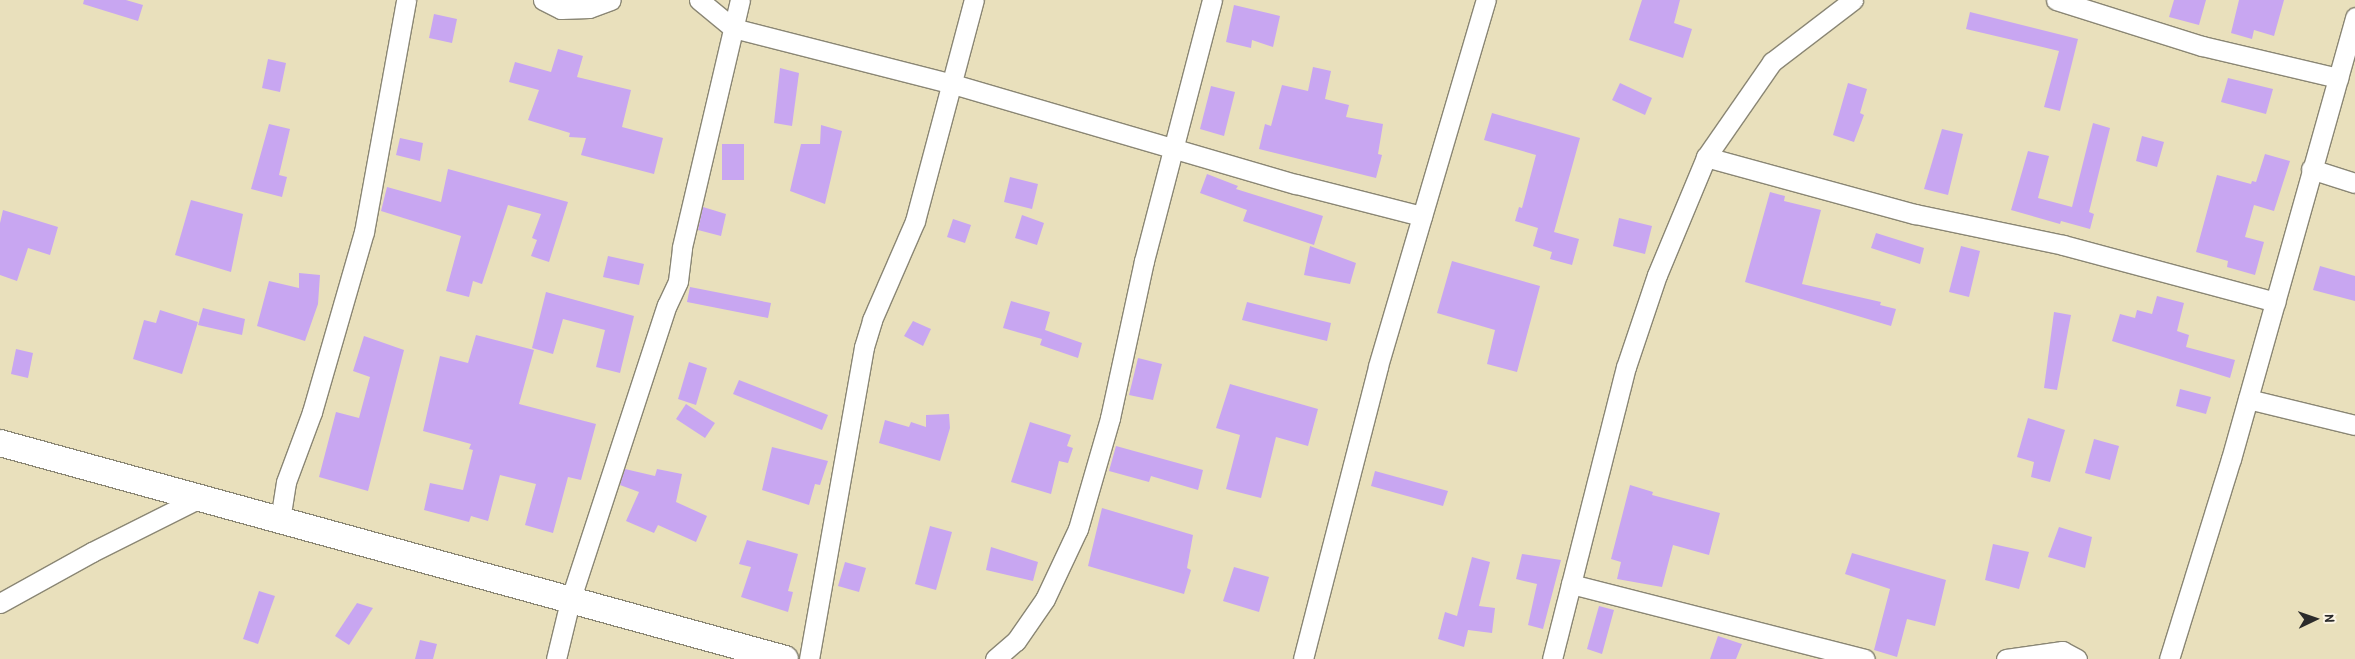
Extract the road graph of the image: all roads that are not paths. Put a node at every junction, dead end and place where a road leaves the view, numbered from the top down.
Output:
1 (406, 0) edge
2 (543, 0) edge
3 (611, 0) edge
4 (699, 0) edge
5 (740, 0) edge
6 (974, 0) edge
7 (1212, 0) edge
8 (1486, 0) edge
9 (1853, 0) edge
10 (2056, 0) edge
11 (2355, 17) edge
12 (733, 28) junction
13 (2338, 78) junction
14 (953, 84) junction
15 (1172, 148) junction
16 (1706, 157) junction
17 (2311, 169) junction
18 (2355, 183) edge
19 (1422, 216) junction
20 (2275, 302) junction
21 (2248, 399) junction
22 (2355, 425) edge
23 (0, 443) edge
24 (200, 498) junction
25 (280, 520) junction
26 (1571, 584) junction
27 (570, 601) junction
28 (0, 603) edge
29 (556, 659) edge
30 (785, 659) edge
31 (808, 659) edge
32 (995, 659) edge
33 (1303, 659) edge
34 (1552, 659) edge
35 (1865, 659) edge
36 (2006, 659) edge
37 (2077, 659) edge
38 (2169, 659) edge

1 - 25 street
2 - 3 street
4 - 12 street
5 - 12 street
6 - 14 street
7 - 15 street
8 - 19 street
9 - 16 street
10 - 13 street
11 - 13 street
12 - 14 street
12 - 27 street
13 - 17 street
14 - 15 street
14 - 31 street
15 - 19 street
15 - 32 street
16 - 20 street
16 - 26 street
17 - 18 street
17 - 20 street
19 - 33 street
20 - 21 street
21 - 22 street
21 - 38 street
23 - 24 street
24 - 25 street
24 - 28 street
25 - 27 street
26 - 34 street
26 - 35 street
27 - 29 street
27 - 30 street
36 - 37 street

